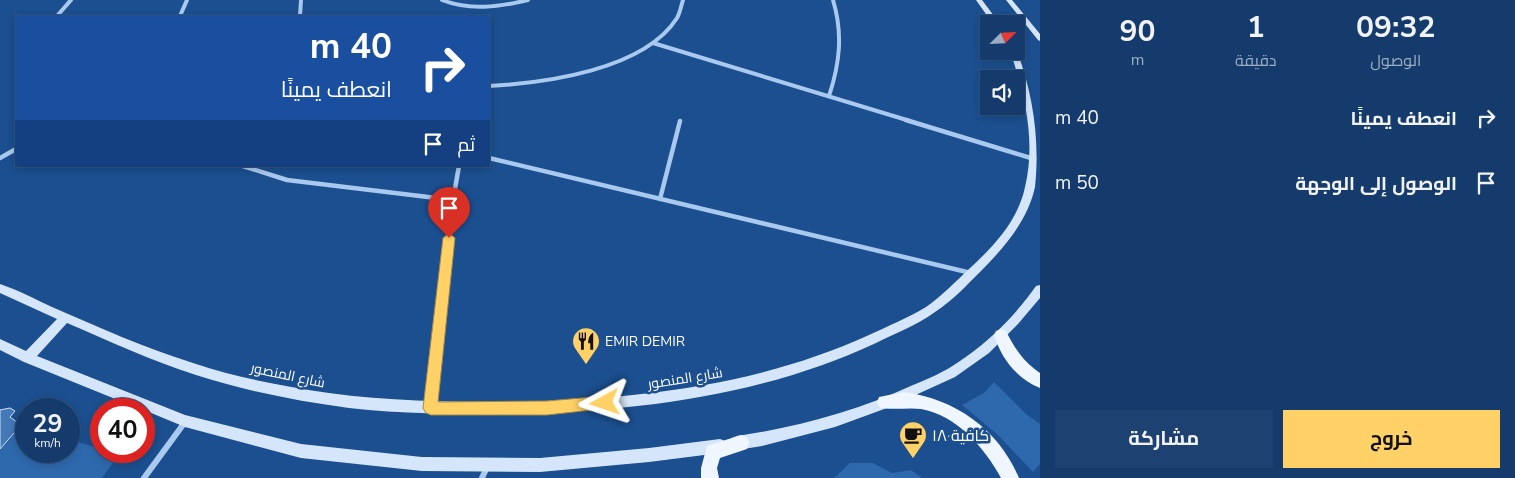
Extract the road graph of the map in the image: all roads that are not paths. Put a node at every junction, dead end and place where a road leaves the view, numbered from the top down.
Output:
1 (71, 0) edge
2 (187, 0) edge
3 (301, 0) edge
4 (442, 0) edge
5 (528, 0) edge
6 (683, 0) edge
7 (833, 0) edge
8 (979, 0) edge
9 (1010, 0) edge
10 (58, 15) edge
11 (180, 15) edge
12 (300, 15) edge
13 (990, 15) edge
14 (1040, 39) edge
15 (653, 43) junction
16 (1016, 60) edge
17 (490, 86) edge
18 (829, 96) junction
19 (680, 121) dead end
20 (15, 150) edge
21 (0, 158) edge
22 (490, 158) edge
23 (1034, 159) junction
24 (246, 167) edge
25 (459, 167) edge
26 (660, 199) junction
27 (453, 200) junction
28 (972, 273) junction
29 (0, 288) edge
30 (1040, 289) edge
31 (64, 318) junction
32 (1001, 335) junction
33 (0, 344) edge
34 (28, 358) junction
35 (1040, 380) edge
36 (885, 402) junction
37 (431, 408) junction
38 (186, 421) junction
39 (740, 443) junction
40 (488, 464) junction
41 (144, 478) edge
42 (482, 478) edge
43 (710, 478) edge
44 (1010, 478) edge

1 - 10 street
2 - 11 street
3 - 12 street
4 - 5 street
6 - 15 street
7 - 18 street
8 - 13 street
9 - 14 street
15 - 17 street
15 - 18 street
16 - 23 street, شارع المنصور
18 - 23 street
19 - 26 street
20 - 21 street
22 - 26 street
23 - 28 street, شارع المنصور
24 - 27 street
25 - 27 street
26 - 28 street
27 - 37 street
28 - 37 street, شارع المنصور
29 - 31 street, شارع المنصور
30 - 32 street
31 - 34 street
31 - 37 street, شارع المنصور
32 - 35 main road
32 - 36 street
33 - 34 street
34 - 38 street
36 - 39 street
36 - 44 main road
38 - 40 street
38 - 41 street
39 - 40 street
39 - 43 main road
40 - 42 street

